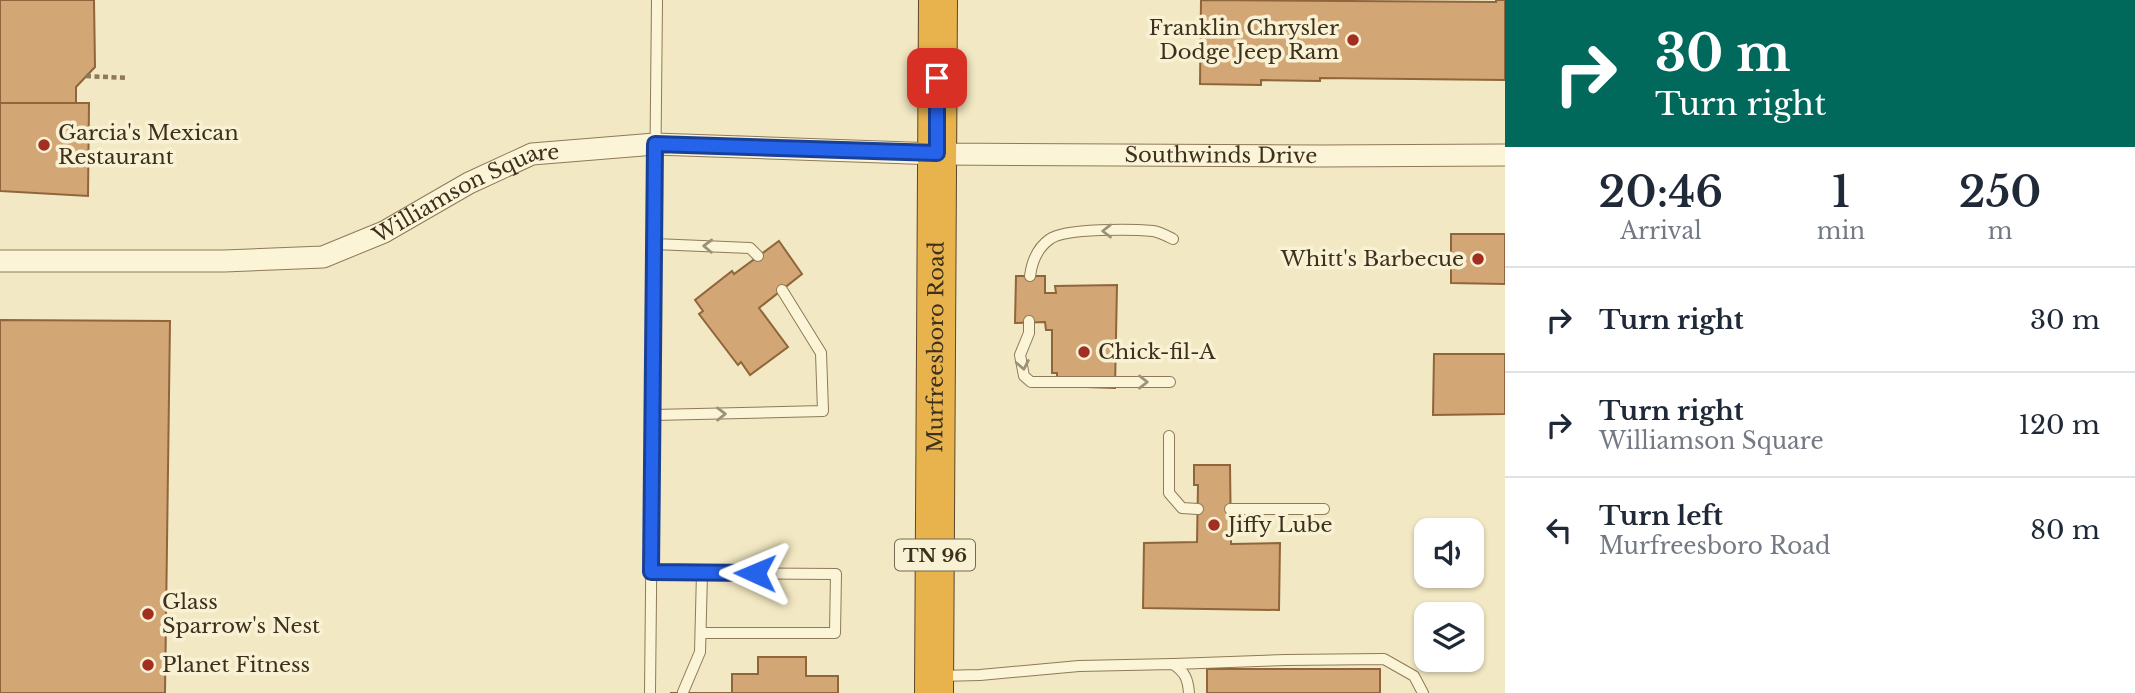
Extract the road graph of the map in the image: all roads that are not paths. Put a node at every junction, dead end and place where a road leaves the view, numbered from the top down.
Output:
1 (657, 0) edge
2 (938, 0) edge
3 (655, 144) junction
4 (937, 153) junction
5 (1505, 155) edge
6 (1173, 239) dead end
7 (654, 244) junction
8 (758, 256) dead end
9 (0, 261) edge
10 (1030, 276) dead end
11 (782, 290) dead end
12 (1029, 321) dead end
13 (1170, 382) dead end
14 (653, 415) junction
15 (1169, 436) dead end
16 (1198, 509) dead end
17 (1230, 509) dead end
18 (1324, 509) dead end
19 (651, 572) junction
20 (702, 573) junction
21 (701, 633) junction
22 (1173, 664) junction
23 (934, 684) edge
24 (683, 692) edge
25 (650, 693) edge
26 (1189, 693) edge
27 (1423, 693) edge

1 - 3 lane
2 - 4 highway, Murfreesboro Road / TN 96
3 - 4 street, Williamson Square
3 - 7 lane
3 - 9 street, Williamson Square
4 - 5 street, Southwinds Drive
4 - 23 highway, Murfreesboro Road / TN 96
6 -> 10 lane
8 -> 7 lane
7 - 14 lane
14 -> 11 lane
12 -> 13 lane
14 - 19 lane
15 - 16 lane
17 - 18 lane
19 - 20 lane
19 - 25 lane
20 - 21 lane
20 - 21 lane
21 - 24 lane
22 - 23 lane
22 - 26 lane
22 - 27 lane

